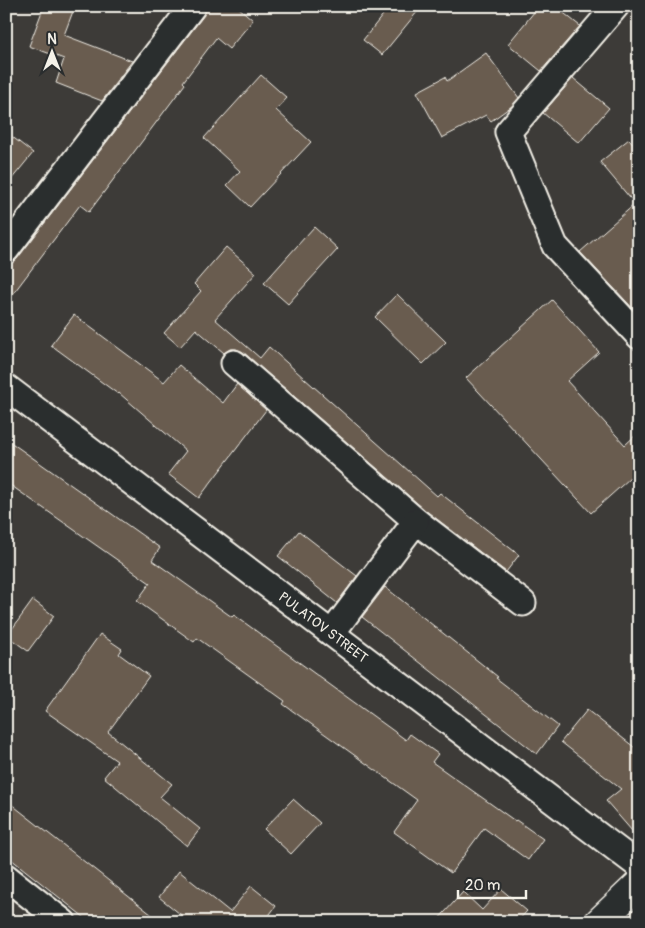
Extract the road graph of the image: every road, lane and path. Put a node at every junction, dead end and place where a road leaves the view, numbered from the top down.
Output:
1 (193, 6) edge
2 (616, 6) edge
3 (6, 250) edge
4 (639, 336) edge
5 (234, 363) dead end
6 (6, 387) edge
7 (416, 521) junction
8 (523, 603) dead end
9 (332, 633) junction
10 (639, 866) edge
11 (6, 877) edge
12 (639, 884) edge
13 (63, 922) edge
14 (599, 922) edge

1 - 3 street
2 - 4 street
5 - 7 street
6 - 9 street, PULATOV STREET
7 - 8 street
7 - 9 street
9 - 10 street, PULATOV STREET
11 - 13 street
12 - 14 main road

